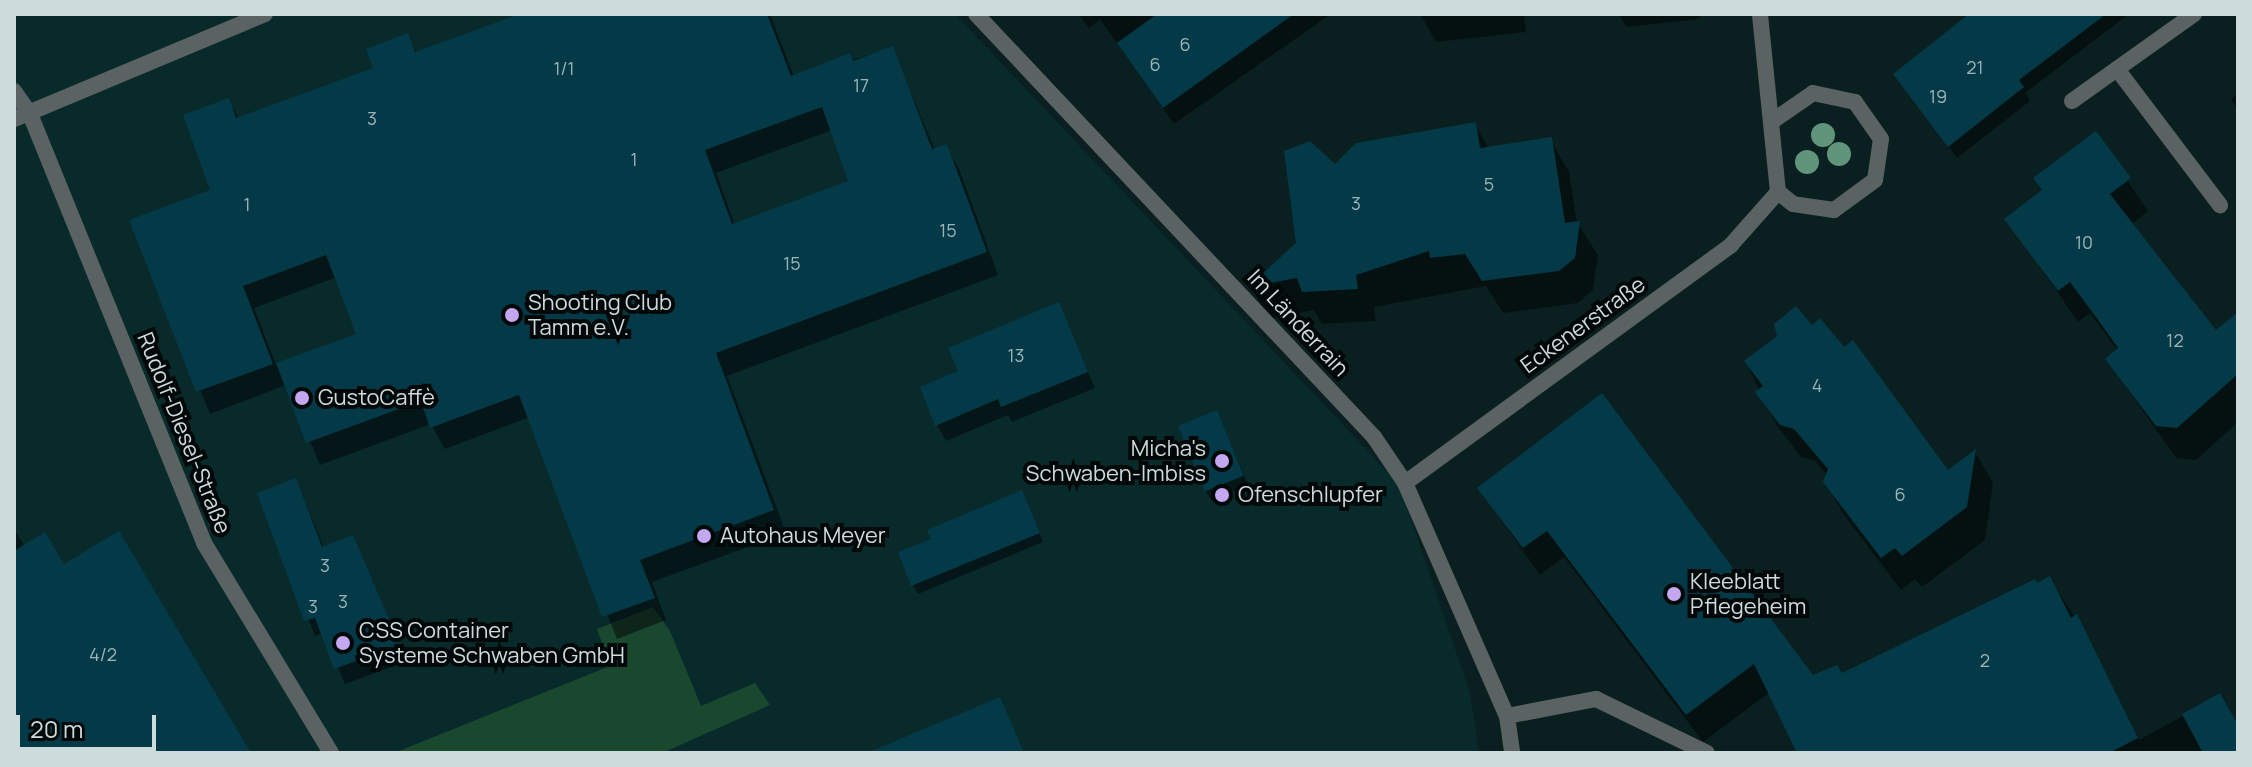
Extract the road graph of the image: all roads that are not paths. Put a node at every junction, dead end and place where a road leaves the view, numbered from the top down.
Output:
1 (265, 14) edge
2 (976, 14) edge
3 (1760, 14) edge
4 (2194, 14) edge
5 (2117, 69) junction
6 (14, 91) edge
7 (2072, 101) dead end
8 (22, 117) edge
9 (1771, 122) junction
10 (1778, 192) junction
11 (2220, 205) dead end
12 (1405, 483) junction
13 (1507, 716) junction
14 (331, 753) edge
15 (1512, 753) edge
16 (1707, 753) edge

1 - 8 street
2 - 12 street, Im Länderrain
3 - 9 street
4 - 5 street
5 - 7 street
5 - 11 street
6 - 8 street, Rudolf-Diesel-Straße
8 - 14 street, Rudolf-Diesel-Straße
9 - 10 street
9 - 10 street
10 - 12 street, Eckenerstraße
12 - 13 street, Im Länderrain
13 - 15 street, Im Länderrain
13 - 16 street

